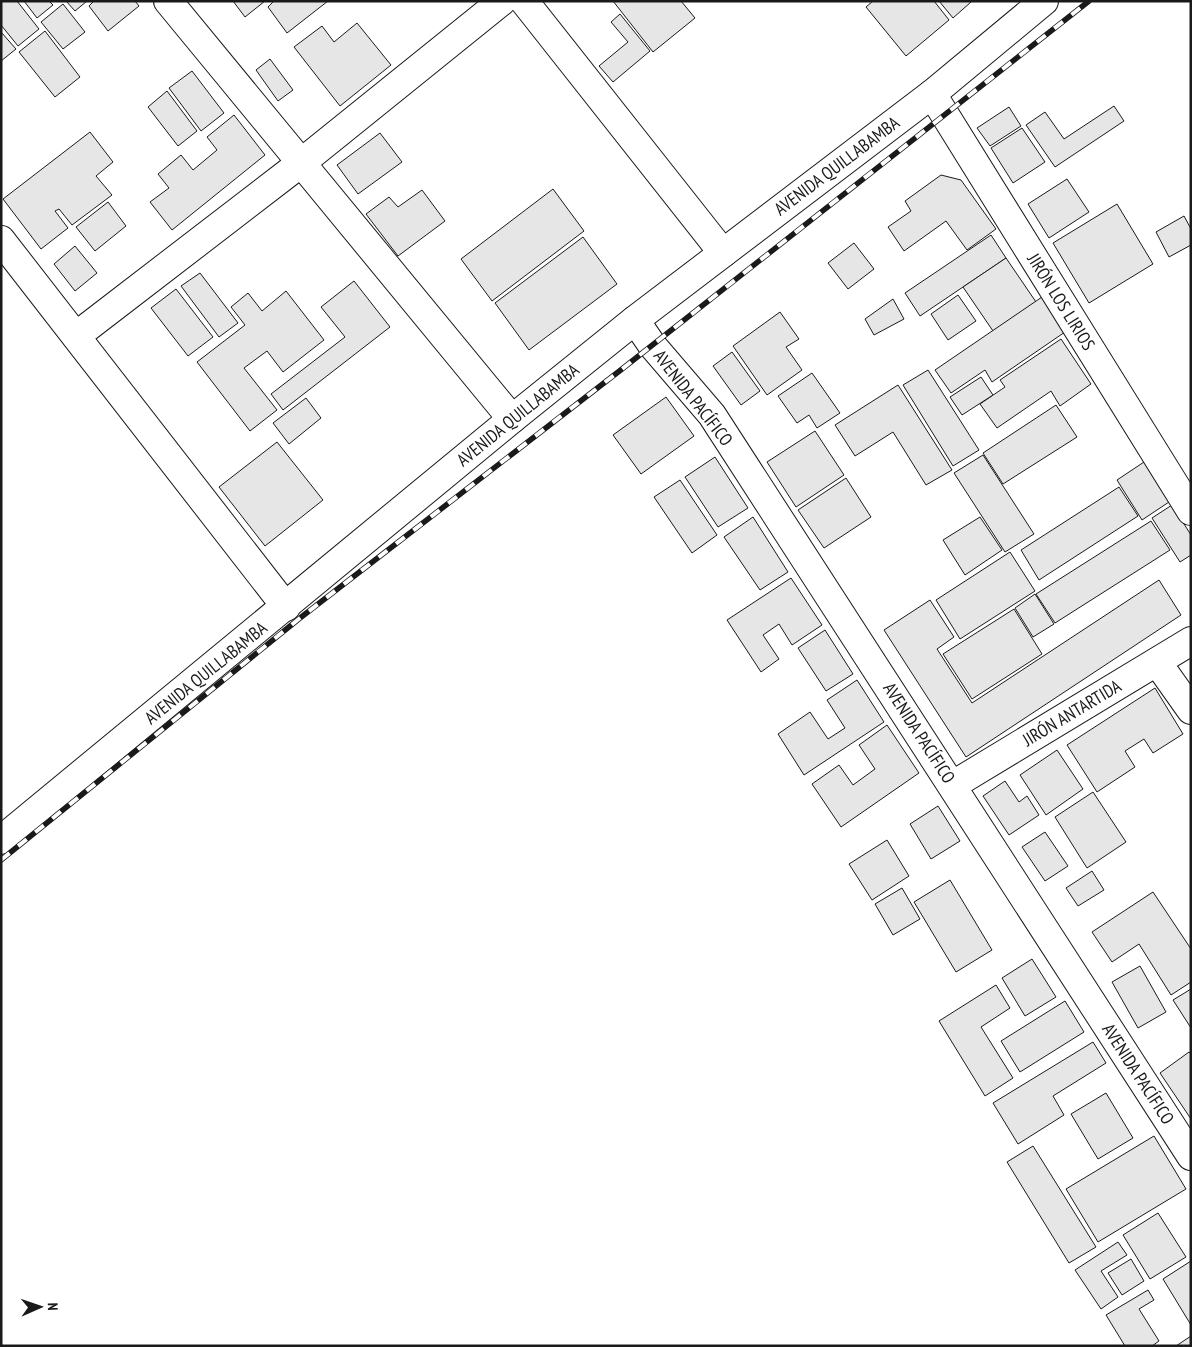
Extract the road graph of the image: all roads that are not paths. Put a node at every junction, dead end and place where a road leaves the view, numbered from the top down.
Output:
1 (168, 1) edge
2 (502, 1) edge
3 (524, 1) edge
4 (1044, 1) edge
5 (932, 94) junction
6 (301, 163) junction
7 (1, 240) edge
8 (723, 253) junction
9 (635, 320) junction
10 (76, 336) junction
11 (512, 419) junction
12 (1191, 511) edge
13 (286, 607) junction
14 (1191, 641) edge
15 (1157, 662) junction
16 (1191, 710) edge
17 (953, 785) junction
18 (1, 840) edge
19 (1191, 1156) edge

1 - 6 street
2 - 6 street
3 - 8 street
4 - 5 street, AVENIDA QUILLABAMBA
5 - 8 street, AVENIDA QUILLABAMBA
5 - 12 street, JIRÓN LOS LIRIOS
6 - 10 street
6 - 11 street
7 - 10 street
8 - 9 street, AVENIDA QUILLABAMBA
9 - 11 street, AVENIDA QUILLABAMBA
9 - 17 street, AVENIDA PACÍFICO
10 - 13 street
11 - 13 street, AVENIDA QUILLABAMBA
13 - 18 street, AVENIDA QUILLABAMBA
14 - 15 street, JIRÓN ANTARTIDA
15 - 16 street
15 - 17 street, JIRÓN ANTARTIDA
17 - 19 street, AVENIDA PACÍFICO

